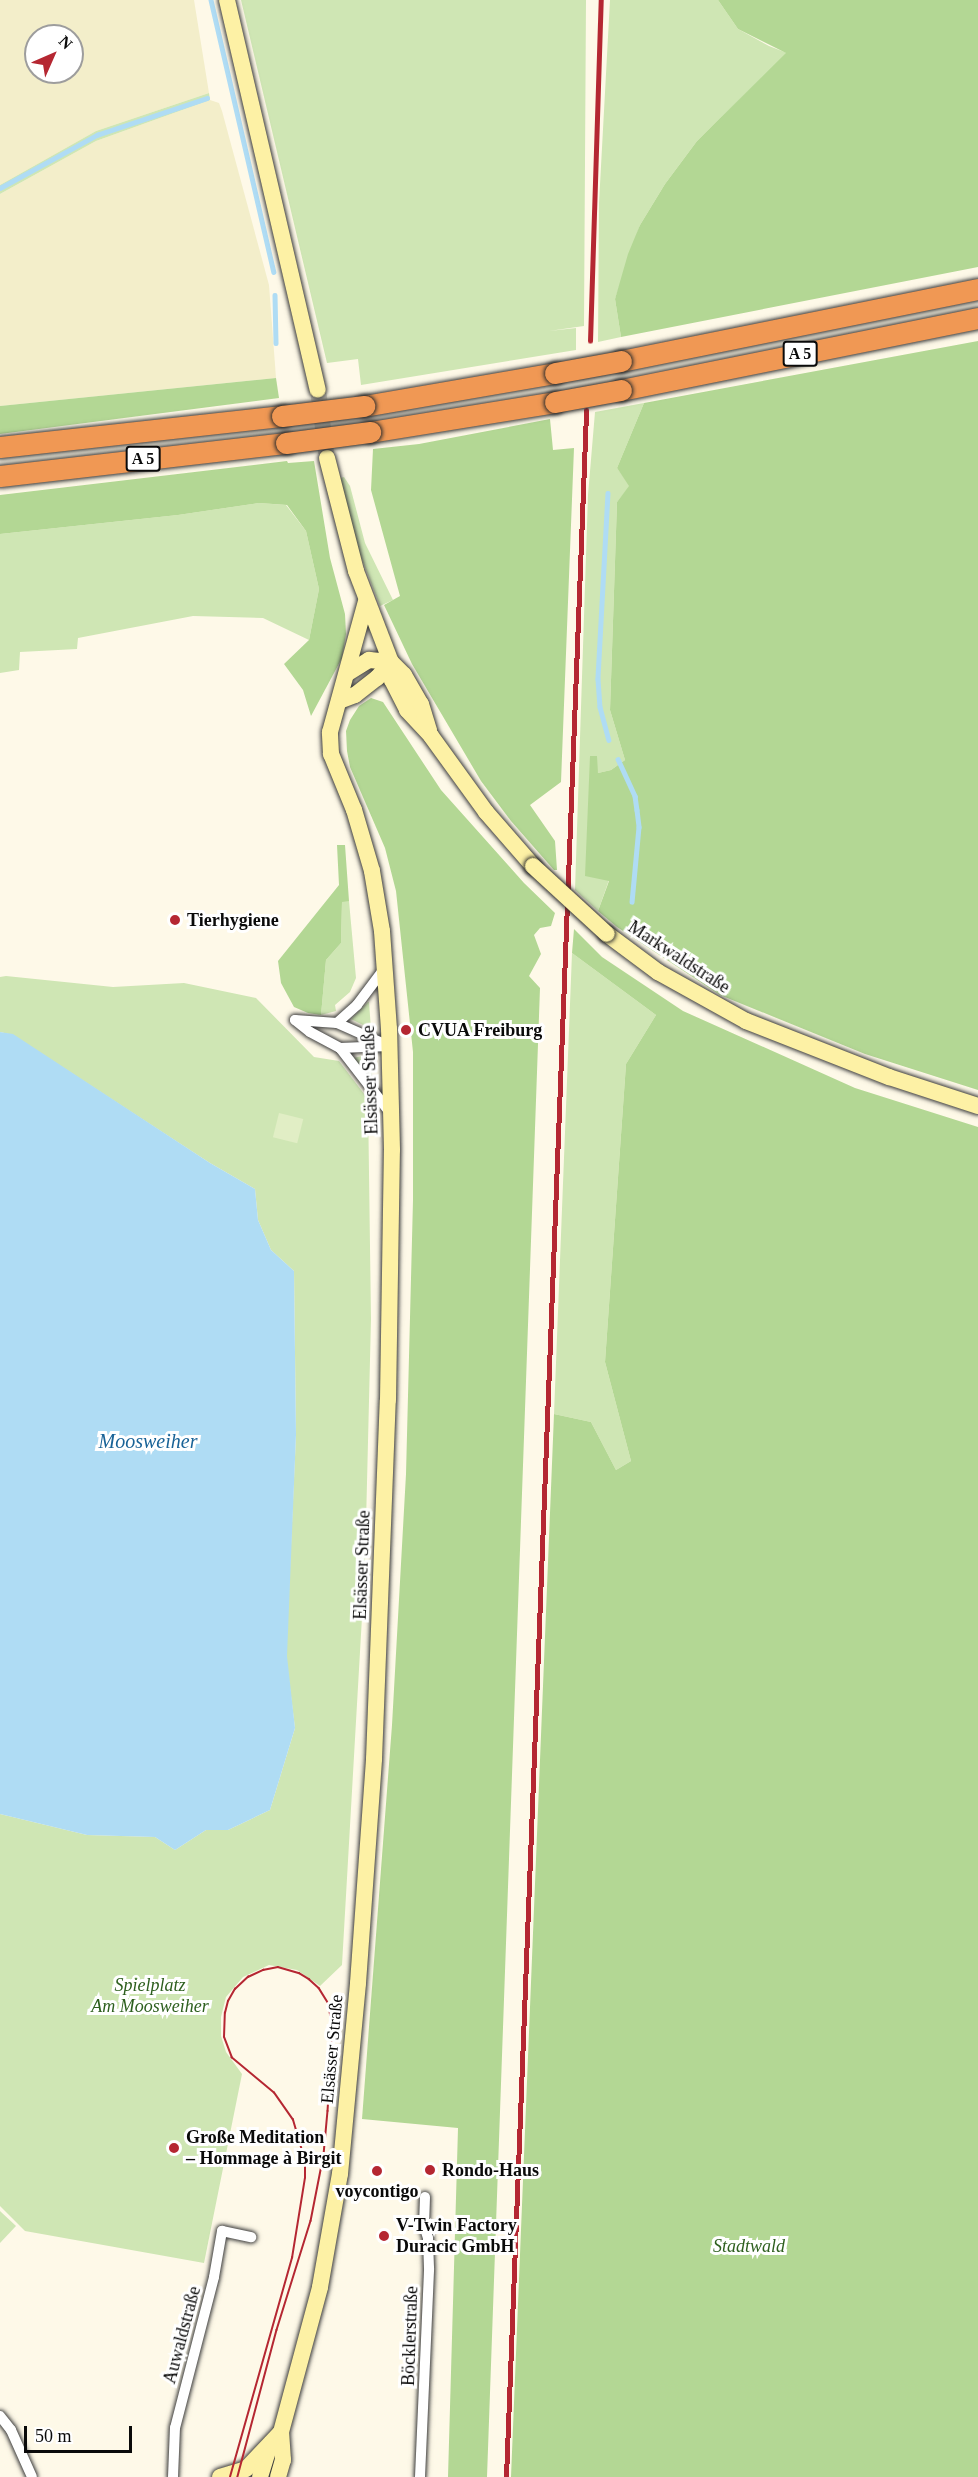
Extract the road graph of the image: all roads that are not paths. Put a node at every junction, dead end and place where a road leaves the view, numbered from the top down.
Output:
1 (227, 0) edge
2 (978, 289) edge
3 (978, 318) edge
4 (318, 390) tunnel mouth
5 (0, 447) edge
6 (327, 458) tunnel mouth
7 (0, 476) edge
8 (366, 601) junction
9 (391, 662) junction
10 (348, 673) junction
11 (339, 701) junction
12 (385, 969) junction
13 (337, 1023) junction
14 (389, 1046) junction
15 (340, 1048) junction
16 (978, 1106) edge
17 (391, 1114) junction
18 (425, 2197) dead end
19 (251, 2237) dead end
20 (0, 2416) edge
21 (275, 2438) junction
22 (283, 2460) junction
23 (32, 2477) edge
24 (173, 2477) edge
25 (220, 2477) edge
26 (260, 2477) edge
27 (278, 2477) edge
28 (288, 2477) edge
29 (420, 2477) edge

1 - 4 main road
2 - 5 highway, A 5, bridge
3 - 7 highway, A 5, bridge
6 - 8 main road, Markwaldstraße
8 - 9 main road, Markwaldstraße
8 - 10 main road, Elsässer Straße
9 - 10 main road
9 - 11 main road
9 - 16 main road, Markwaldstraße, bridge
10 - 11 main road, Elsässer Straße
11 - 12 main road, Elsässer Straße
12 - 13 street
12 - 14 main road, Elsässer Straße
13 - 14 street
13 - 15 street
14 - 15 street
14 - 17 main road, Elsässer Straße
15 - 17 street
17 - 21 main road, Elsässer Straße
18 - 29 street, Böcklerstraße
19 - 24 street, Auwaldstraße
20 - 23 street
21 - 22 main road, Elsässer Straße
21 - 25 main road
21 - 26 main road, Elsässer Straße
22 - 27 main road, Elsässer Straße
22 - 28 main road

